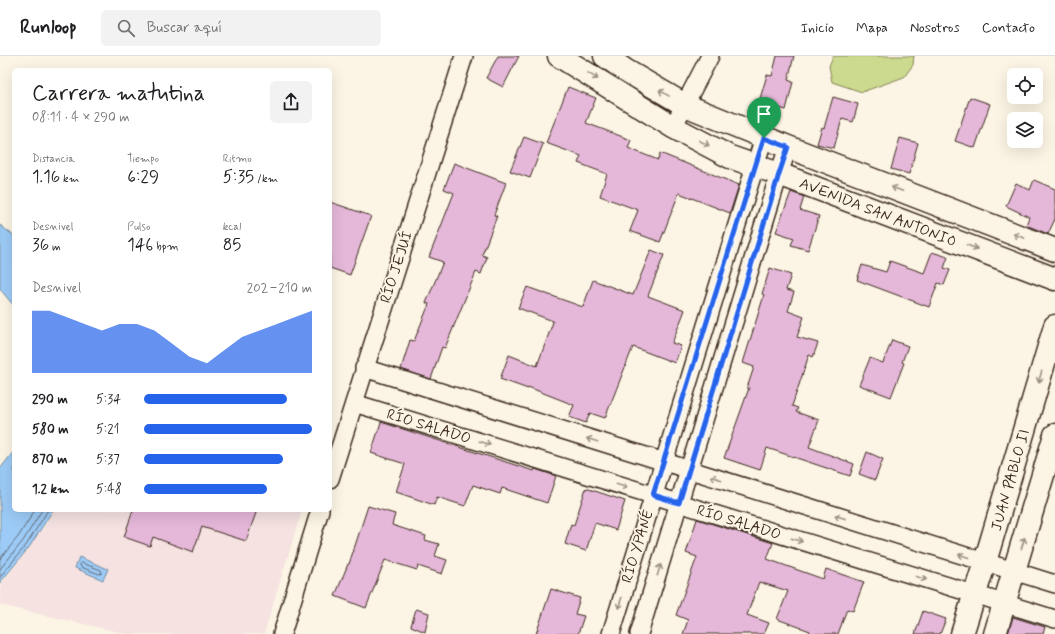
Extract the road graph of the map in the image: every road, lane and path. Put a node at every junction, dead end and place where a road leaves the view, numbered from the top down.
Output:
1 (464, 56) edge
2 (559, 56) edge
3 (605, 56) edge
4 (710, 56) edge
5 (685, 106) junction
6 (673, 127) junction
7 (764, 138) junction
8 (788, 147) junction
9 (754, 166) junction
10 (779, 174) junction
11 (1055, 250) edge
12 (1055, 279) edge
13 (1055, 326) edge
14 (364, 368) junction
15 (354, 403) junction
16 (1055, 435) edge
17 (663, 462) junction
18 (690, 470) junction
19 (332, 473) edge
20 (653, 495) junction
21 (679, 503) junction
22 (319, 512) edge
23 (985, 562) junction
24 (1015, 572) junction
25 (1055, 584) edge
26 (975, 595) junction
27 (1005, 604) junction
28 (1055, 619) edge
29 (282, 634) edge
30 (611, 634) edge
31 (639, 634) edge
32 (962, 634) edge
33 (995, 634) edge

1 - 14 street, RÍO JEJUÍ
2 -> 6 main road, AVENIDA SAN ANTONIO
5 -> 3 main road, AVENIDA SAN ANTONIO
4 - 5 street
5 - 6 street
5 - 7 main road, AVENIDA SAN ANTONIO
6 -> 9 main road, AVENIDA SAN ANTONIO
7 - 8 main road, AVENIDA SAN ANTONIO
7 - 9 street, RÍO YPANÉ
8 - 10 street, RÍO YPANÉ
11 -> 8 main road, AVENIDA SAN ANTONIO
9 - 10 main road, AVENIDA SAN ANTONIO
9 - 17 street, RÍO YPANÉ
10 -> 12 main road, AVENIDA SAN ANTONIO
10 - 18 street, RÍO YPANÉ
13 -> 23 main road, JUAN PABLO II
14 - 15 street, RÍO JEJUÍ
17 -> 14 street
15 - 19 street, RÍO JEJUÍ
15 -> 20 street, RÍO SALADO
24 -> 16 main road, JUAN PABLO II
17 - 18 street
17 - 20 street, RÍO YPANÉ
18 - 21 street, RÍO YPANÉ
23 -> 18 street
20 - 21 street, RÍO SALADO
20 -> 30 street, RÍO YPANÉ
21 -> 26 street, RÍO SALADO
31 -> 21 street, RÍO YPANÉ
22 - 29 street
23 - 24 street
23 - 26 main road, JUAN PABLO II
24 - 25 street
24 - 27 main road, JUAN PABLO II
26 - 27 street, RÍO SALADO
26 - 32 main road, JUAN PABLO II
27 - 28 street, RÍO SALADO
27 - 33 main road, JUAN PABLO II

